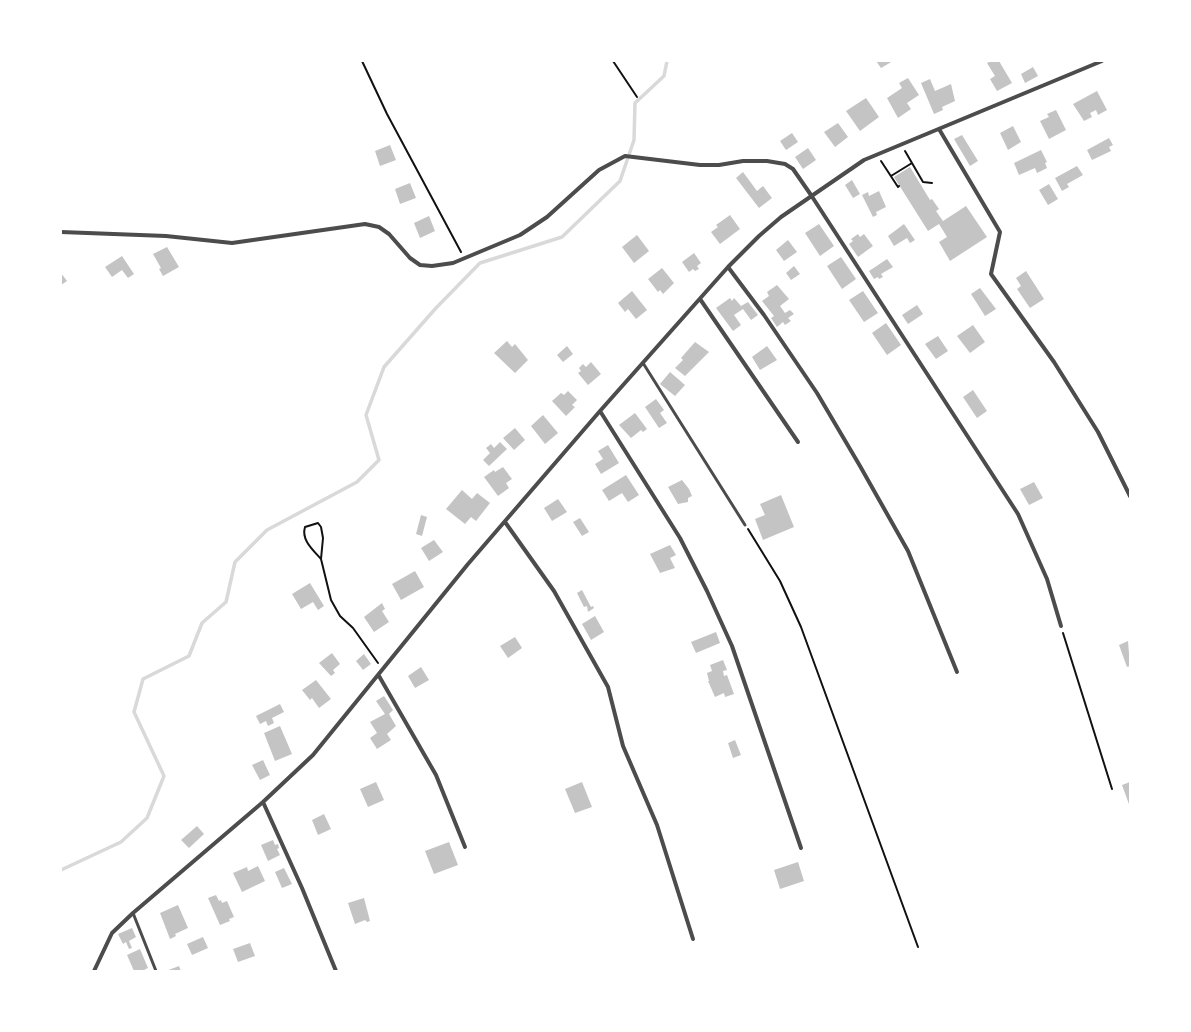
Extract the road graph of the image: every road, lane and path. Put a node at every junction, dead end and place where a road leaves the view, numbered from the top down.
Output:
1 (362, 61) edge
2 (613, 61) edge
3 (1102, 61) edge
4 (637, 97) dead end
5 (939, 129) junction
6 (901, 145) junction
7 (878, 155) junction
8 (912, 163) junction
9 (891, 176) junction
10 (932, 183) dead end
11 (900, 186) dead end
12 (811, 195) junction
13 (61, 232) edge
14 (464, 258) junction
15 (728, 267) junction
16 (700, 299) junction
17 (643, 363) junction
18 (600, 411) junction
19 (798, 442) dead end
20 (1130, 496) edge
21 (505, 522) junction
22 (746, 525) joint
23 (320, 559) junction
24 (1061, 626) joint
25 (383, 671) junction
26 (957, 672) dead end
27 (379, 676) junction
28 (1112, 789) dead end
29 (264, 802) junction
30 (465, 847) dead end
31 (801, 848) dead end
32 (133, 913) junction
33 (693, 939) dead end
34 (918, 947) dead end
35 (94, 971) edge
36 (156, 971) edge
37 (336, 971) edge

1 - 14 path
2 - 4 path
3 - 5 street
5 - 6 street
5 - 20 street
6 - 7 street
6 - 8 path
7 - 9 path
7 - 12 street
8 - 9 path
8 - 10 path
9 - 11 path
12 - 14 street
12 - 15 street
12 - 24 street
13 - 14 street
15 - 16 street
15 - 26 street
16 - 17 street
16 - 19 street
17 - 18 street
17 - 22 lane
18 - 21 street
18 - 31 street
21 - 25 street
21 - 33 street
22 - 34 path
23 - 23 path
23 - 25 path
24 - 28 path
25 - 27 street
27 - 29 street
27 - 30 street
29 - 32 street
29 - 37 street
32 - 35 street
32 - 36 lane

